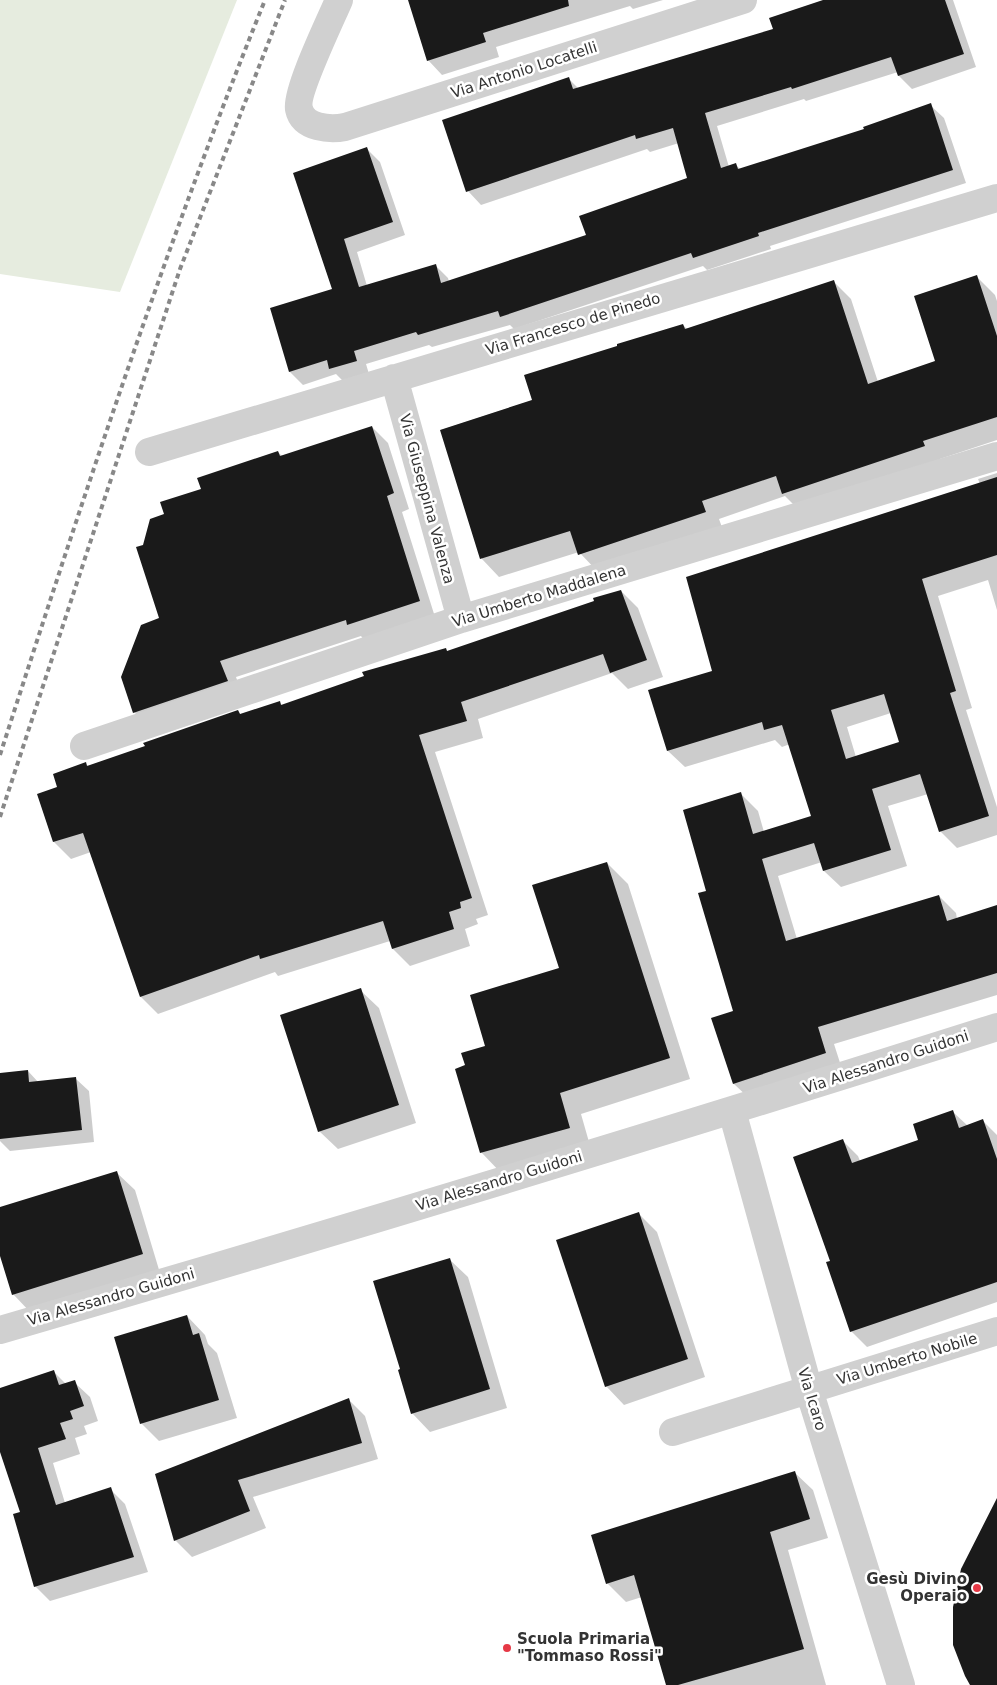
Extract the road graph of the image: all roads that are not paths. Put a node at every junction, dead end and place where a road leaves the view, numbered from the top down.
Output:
1 (339, 0) edge
2 (743, 0) edge
3 (997, 198) edge
4 (394, 378) junction
5 (149, 452) dead end
6 (997, 456) edge
7 (460, 619) junction
8 (84, 746) dead end
9 (997, 1027) edge
10 (732, 1111) junction
11 (0, 1330) edge
12 (997, 1332) edge
13 (809, 1390) junction
14 (673, 1432) dead end
15 (901, 1685) edge

1 - 2 street, Via Antonio Locatelli
3 - 4 street, Via Francesco de Pinedo
4 - 5 street, Via Francesco de Pinedo
4 - 7 street, Via Giuseppina Valenza
6 - 7 street, Via Umberto Maddalena
7 - 8 street, Via Umberto Maddalena
9 - 10 street, Via Alessandro Guidoni
10 - 11 street, Via Alessandro Guidoni
10 - 13 street, Via Icaro
12 - 13 street, Via Umberto Nobile
13 - 14 street, Via Umberto Nobile
13 - 15 street, Via Icaro

